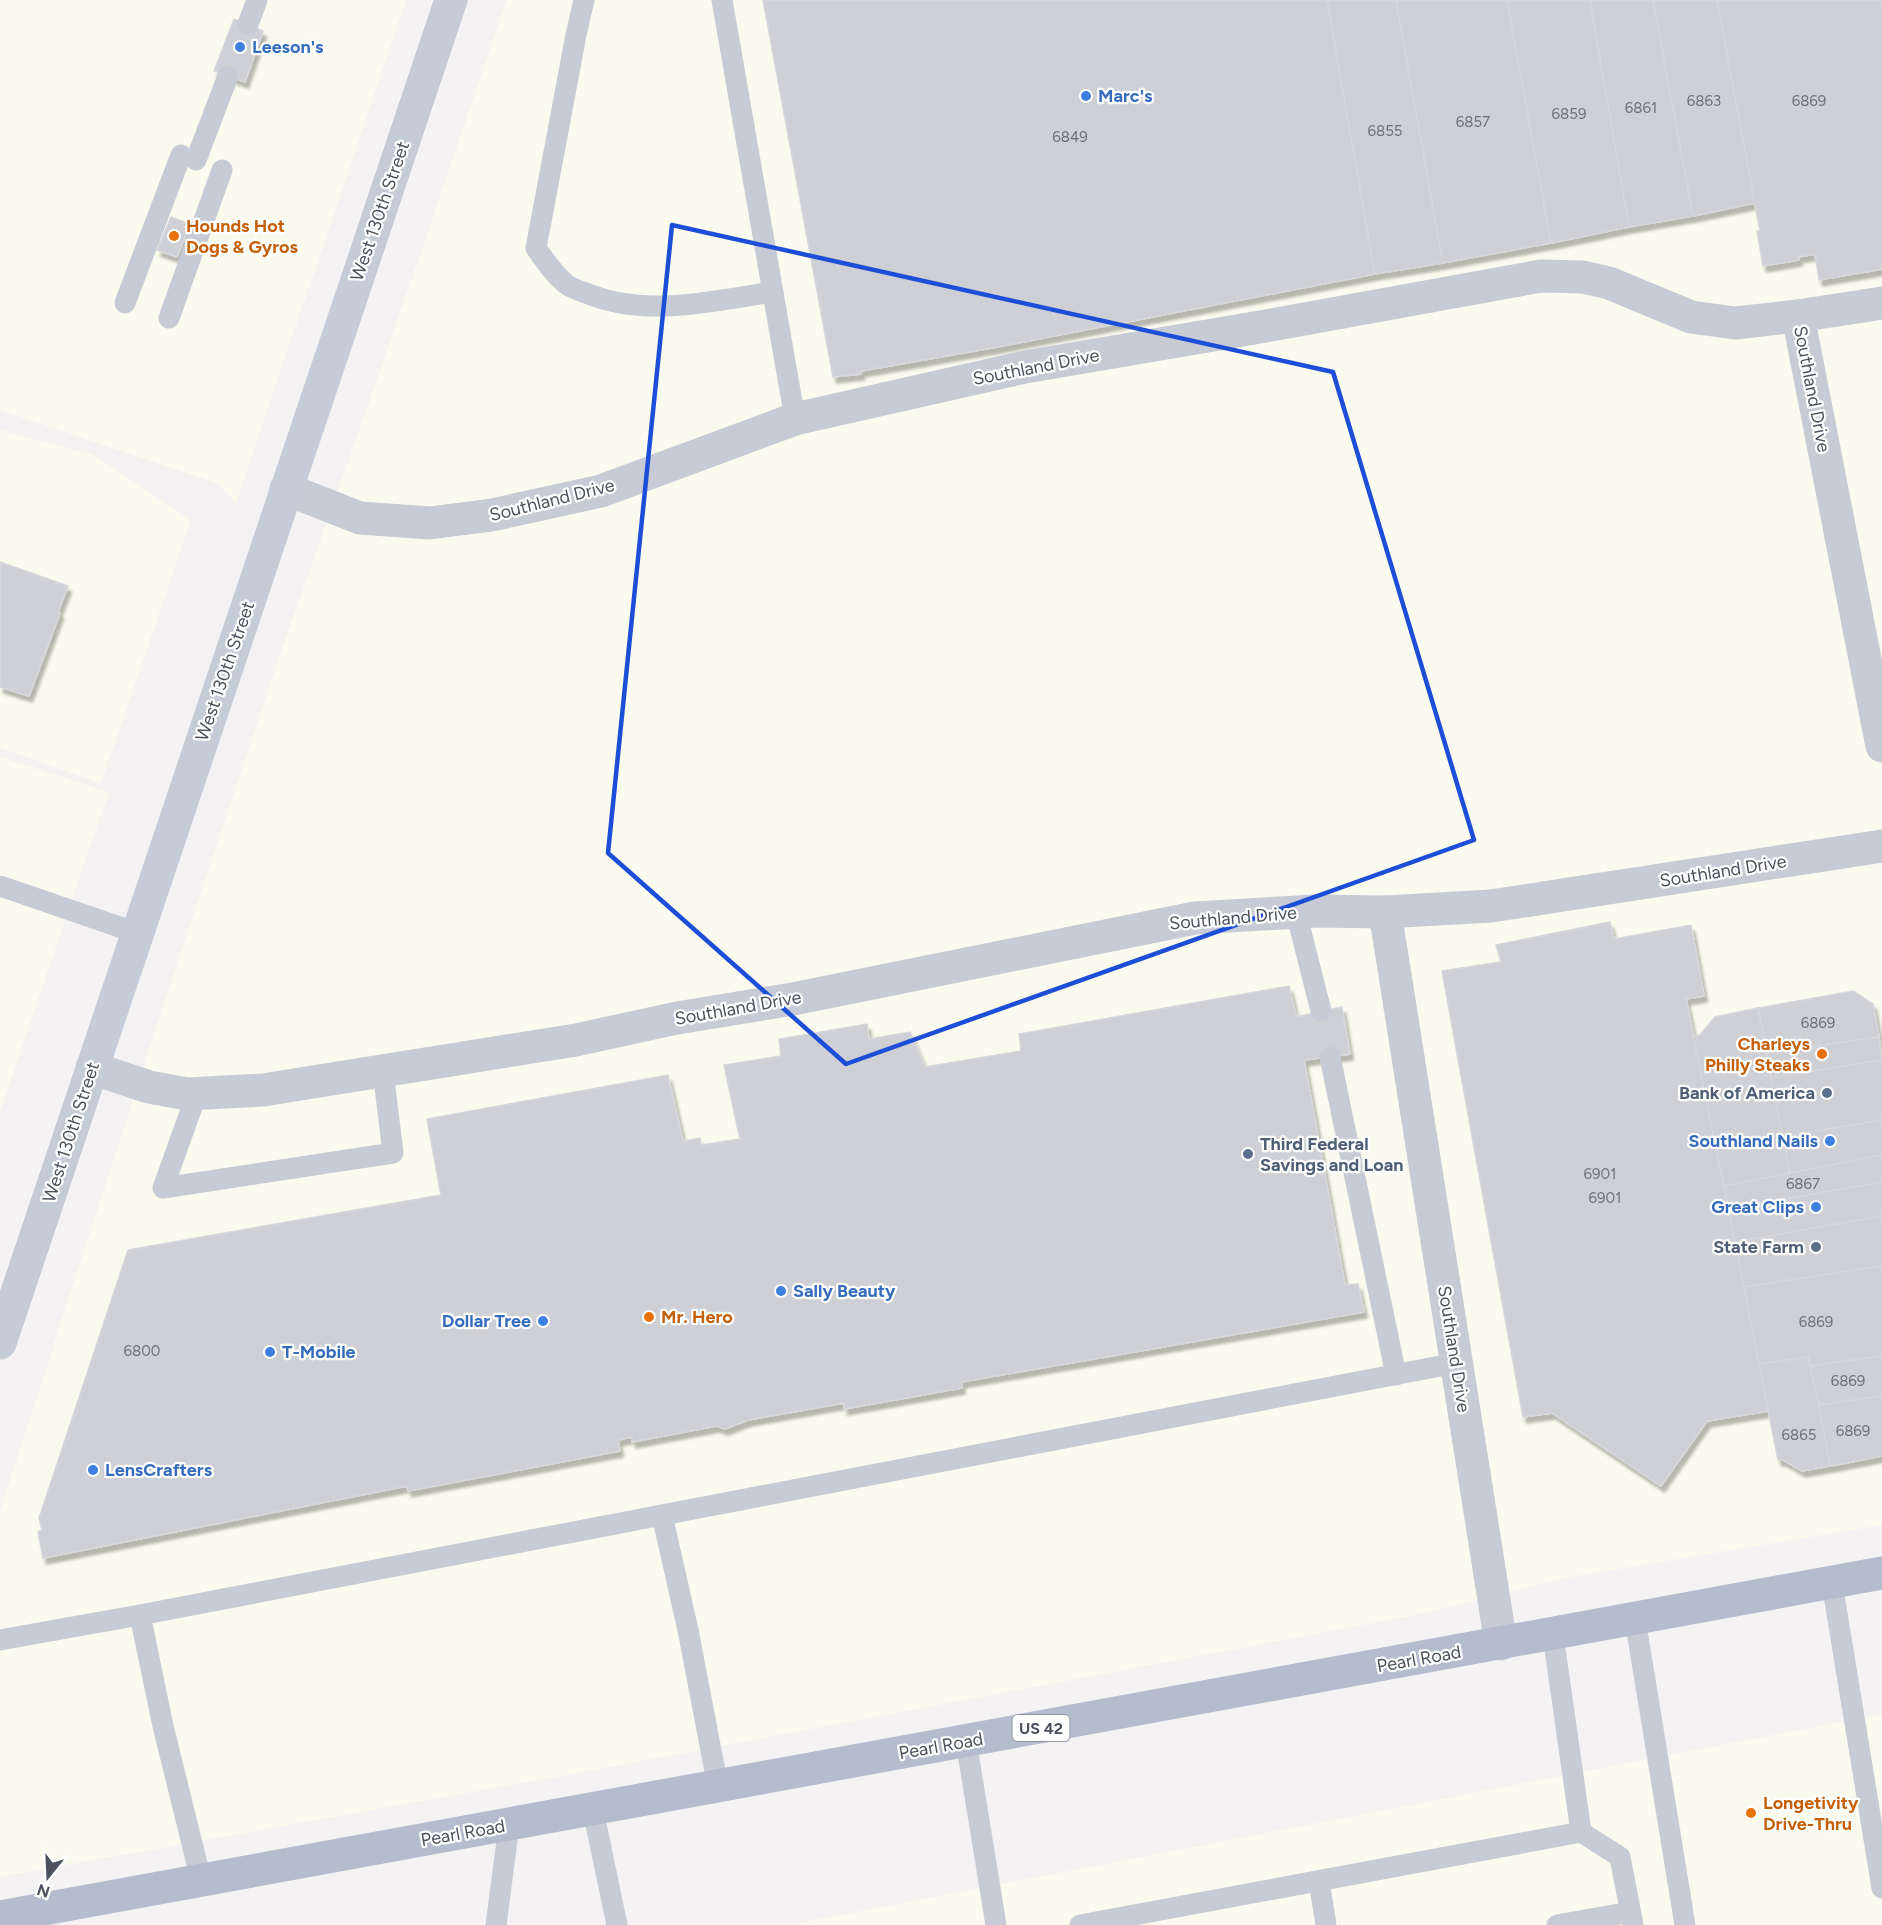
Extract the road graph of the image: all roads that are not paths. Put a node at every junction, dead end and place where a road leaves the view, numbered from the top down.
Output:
1 (257, 0) edge
2 (451, 0) edge
3 (584, 0) edge
4 (722, 0) edge
5 (248, 24) dead end
6 (228, 76) dead end
7 (222, 170) dead end
8 (773, 292) junction
9 (125, 303) dead end
10 (1882, 303) edge
11 (1798, 316) junction
12 (169, 318) dead end
13 (795, 419) junction
14 (286, 489) junction
15 (1882, 746) edge
16 (1882, 846) edge
17 (0, 886) edge
18 (1296, 912) junction
19 (1385, 912) junction
20 (137, 933) junction
21 (1321, 1011) dead end
22 (1330, 1057) dead end
23 (92, 1068) junction
24 (383, 1071) junction
25 (197, 1093) junction
26 (0, 1343) edge
27 (1456, 1363) junction
28 (1396, 1375) junction
29 (662, 1515) junction
30 (1882, 1573) edge
31 (1832, 1583) junction
32 (140, 1615) junction
33 (1635, 1619) junction
34 (1553, 1635) junction
35 (0, 1640) edge
36 (1501, 1644) junction
37 (966, 1741) junction
38 (718, 1787) junction
39 (593, 1810) junction
40 (509, 1825) junction
41 (1581, 1832) junction
42 (201, 1880) junction
43 (1319, 1881) junction
44 (1882, 1888) edge
45 (0, 1917) edge
46 (1631, 1918) edge
47 (496, 1925) edge
48 (617, 1925) edge
49 (996, 1925) edge
50 (1080, 1925) edge
51 (1326, 1925) edge
52 (1557, 1925) edge
53 (1685, 1925) edge

1 - 5 lane
2 - 14 main road, West 130th Street
3 - 8 lane
4 - 8 lane
6 - 9 lane
7 - 12 lane
8 - 13 lane
10 - 11 street, Southland Drive
11 - 13 street, Southland Drive
11 - 15 street, Southland Drive
13 - 14 street, Southland Drive
14 - 20 main road, West 130th Street
16 - 19 street, Southland Drive
17 - 20 lane
18 - 19 street, Southland Drive
18 - 21 lane
18 - 24 street, Southland Drive
19 - 27 street, Southland Drive
20 - 23 main road, West 130th Street
22 - 28 lane
23 - 25 street, Southland Drive
23 - 26 main road, West 130th Street
24 - 25 street, Southland Drive
24 - 25 lane
27 - 28 lane
27 - 36 street, Southland Drive
28 - 29 lane
29 - 32 lane
29 - 38 lane
30 - 31 main road, Pearl Road / US 42
31 - 33 main road, Pearl Road / US 42
31 - 44 lane
32 - 35 lane
32 - 42 lane
33 - 34 main road, Pearl Road / US 42
33 - 53 lane
34 - 36 main road, Pearl Road / US 42
34 - 41 lane
36 - 37 main road, Pearl Road / US 42
37 - 38 main road, Pearl Road / US 42
37 - 49 lane
38 - 39 main road, Pearl Road / US 42
39 - 40 main road, Pearl Road / US 42
39 - 48 lane
40 - 42 main road, Pearl Road / US 42
40 - 47 lane
41 - 43 lane
41 - 46 lane
42 - 45 main road, Pearl Road / US 42
43 - 50 lane
43 - 51 lane
46 - 52 lane

